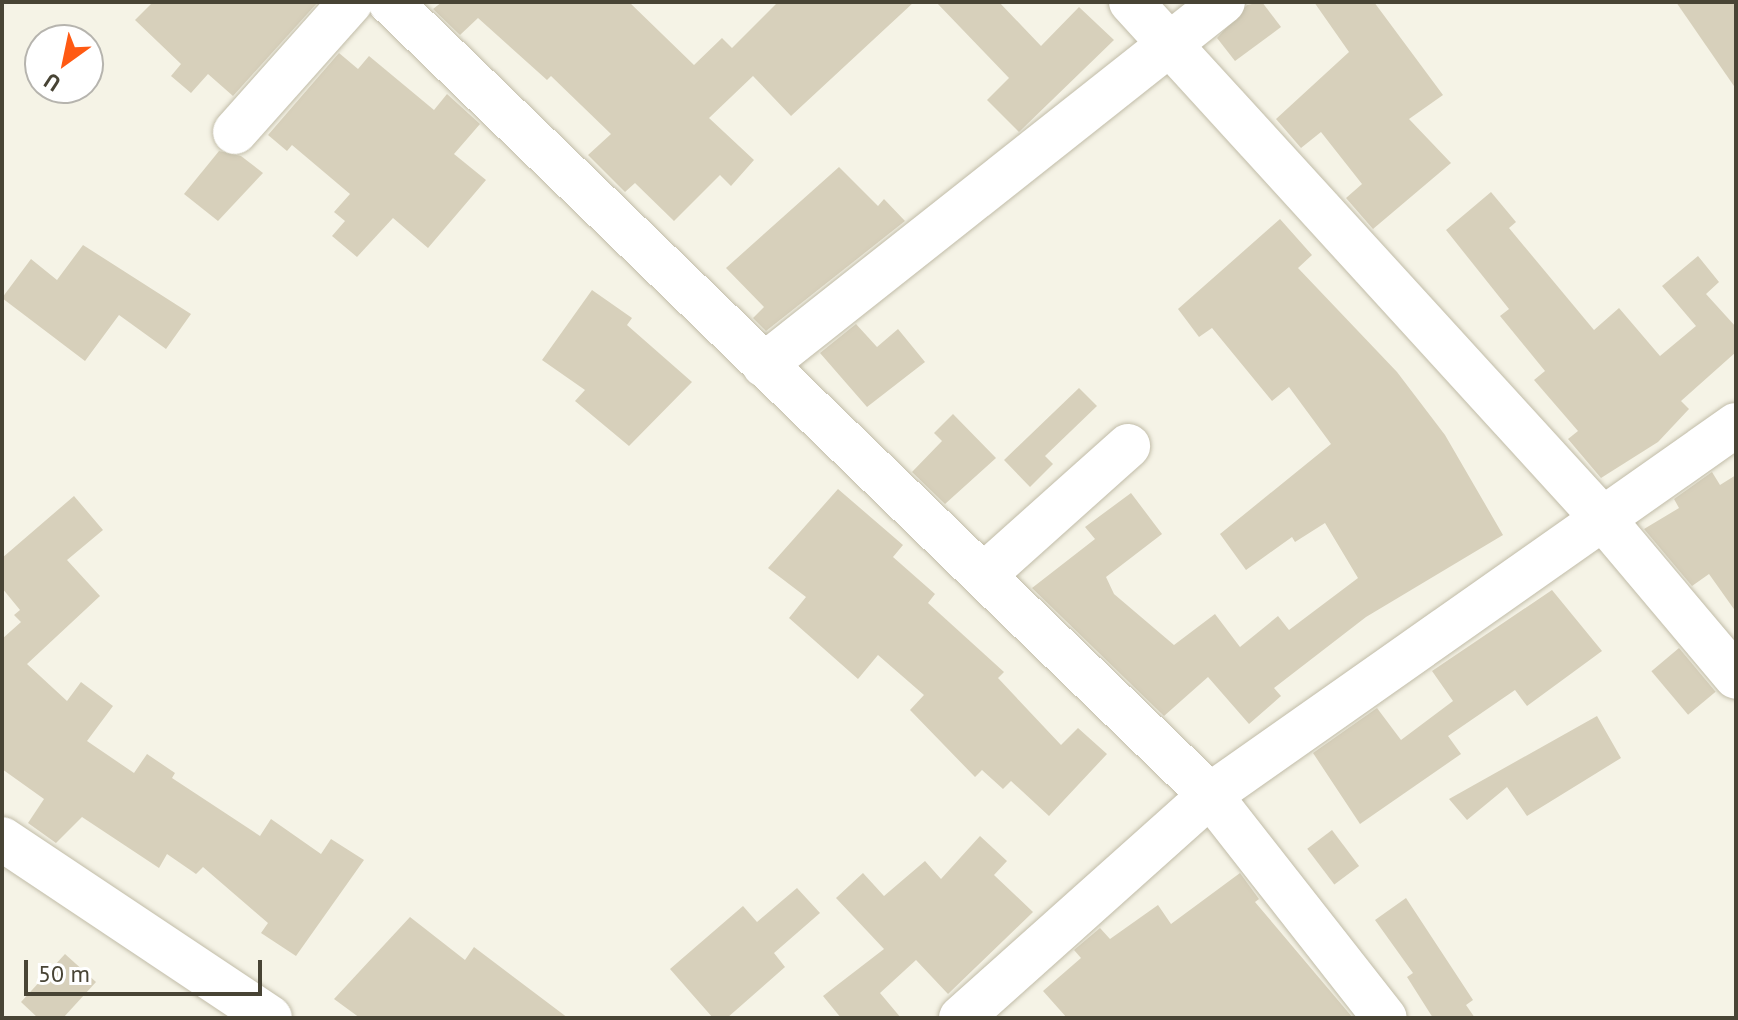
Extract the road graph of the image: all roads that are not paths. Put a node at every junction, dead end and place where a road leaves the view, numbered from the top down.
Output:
1 (351, 2) edge
2 (390, 2) edge
3 (1131, 2) edge
4 (1223, 2) edge
5 (1169, 44) junction
6 (235, 132) dead end
7 (764, 365) junction
8 (1736, 425) edge
9 (1128, 446) dead end
10 (1604, 520) junction
11 (985, 574) junction
12 (1736, 677) edge
13 (1210, 795) junction
14 (2, 839) edge
15 (270, 1018) edge
16 (961, 1018) edge
17 (1385, 1018) edge

1 - 6 street
2 - 7 street
3 - 5 street
4 - 5 street
5 - 7 street
5 - 10 street
7 - 11 street
8 - 10 street
9 - 11 street
10 - 12 street
10 - 13 street
11 - 13 street
13 - 16 street
13 - 17 street
14 - 15 street

